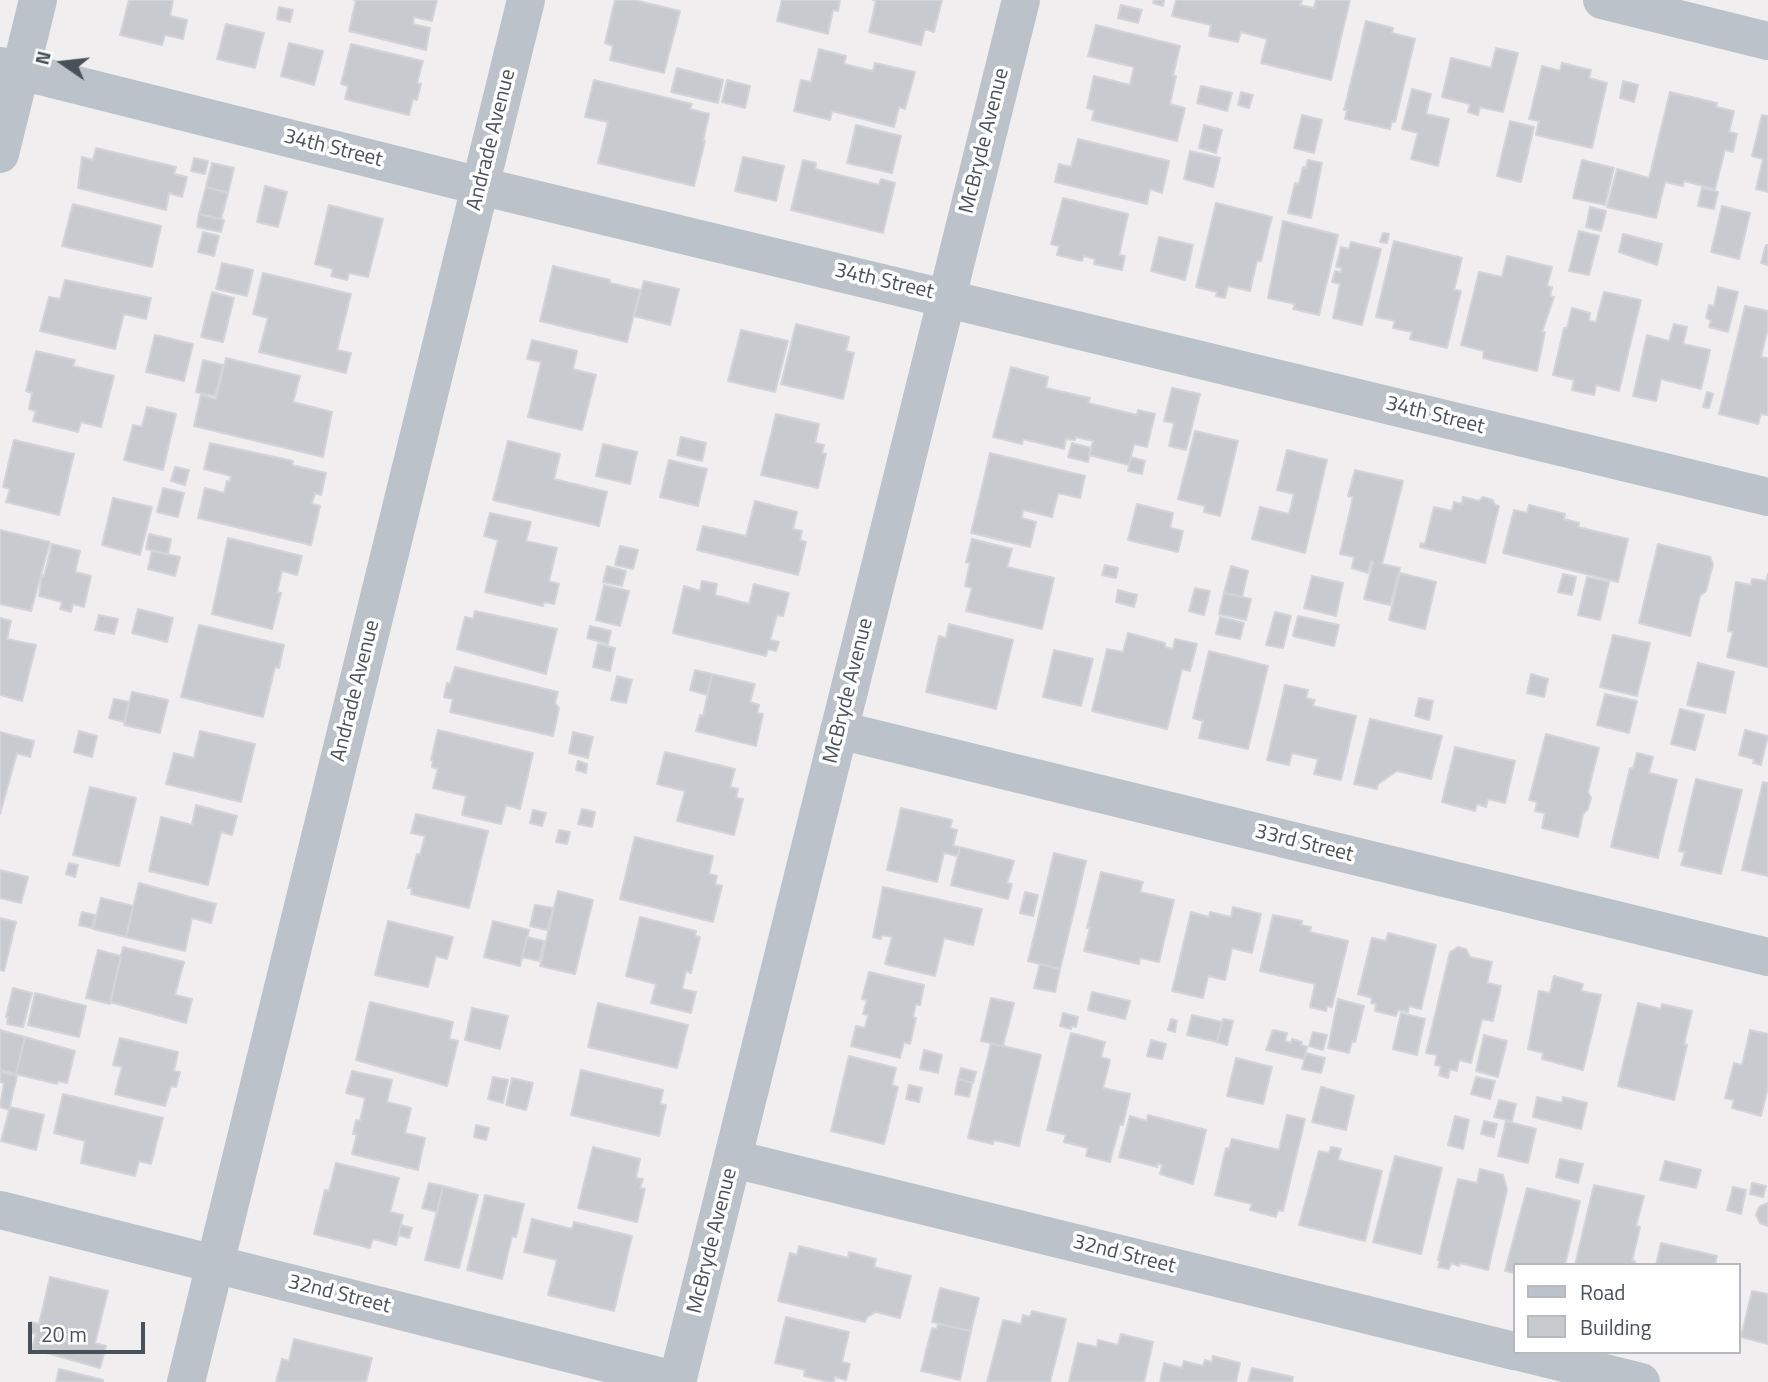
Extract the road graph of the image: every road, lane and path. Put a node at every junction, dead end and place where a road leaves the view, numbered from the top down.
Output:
1 (38, 0) edge
2 (526, 0) edge
3 (1021, 0) edge
4 (1602, 0) edge
5 (1768, 41) edge
6 (10, 68) edge
7 (0, 154) edge
8 (480, 186) junction
9 (945, 297) junction
10 (1768, 497) edge
11 (839, 730) junction
12 (1768, 957) edge
13 (734, 1159) junction
14 (0, 1210) edge
15 (215, 1263) junction
16 (1512, 1351) edge
17 (1528, 1354) edge
18 (678, 1381) edge
19 (186, 1382) edge
20 (1641, 1382) edge

1 - 6 street
2 - 8 street, Andrade Avenue
3 - 9 street, McBryde Avenue
4 - 5 street
6 - 7 street
6 - 8 street, 34th Street
8 - 9 street, 34th Street
8 - 15 street, Andrade Avenue
9 - 10 street, 34th Street
9 - 11 street, McBryde Avenue
11 - 12 street, 33rd Street
11 - 13 street, McBryde Avenue
13 - 16 street, 32nd Street
13 - 18 street, McBryde Avenue
14 - 15 street, 32nd Street
15 - 18 street, 32nd Street
15 - 19 street, Andrade Avenue
17 - 20 street

